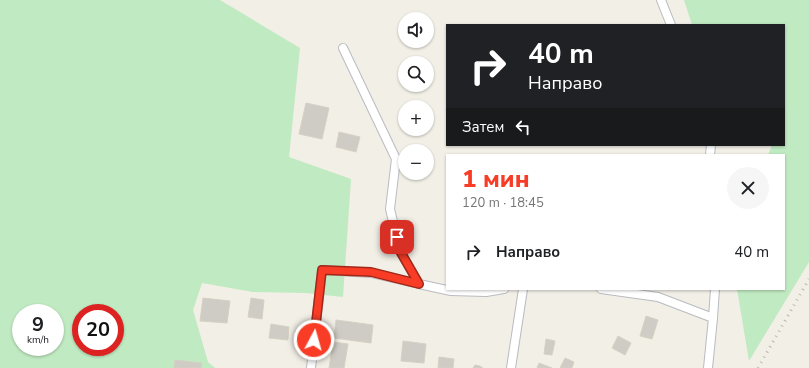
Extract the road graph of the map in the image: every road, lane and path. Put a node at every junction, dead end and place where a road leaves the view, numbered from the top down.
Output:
1 (661, 0) edge
2 (671, 24) edge
3 (343, 48) dead end
4 (419, 284) junction
5 (446, 290) edge
6 (446, 290) edge
7 (498, 290) edge
8 (523, 290) edge
9 (615, 290) edge
10 (715, 290) edge
11 (657, 293) edge
12 (713, 318) junction
13 (311, 368) edge
14 (511, 368) edge
15 (708, 368) edge

1 - 2 lane
3 - 4 lane
4 - 6 lane
4 - 13 lane
5 - 7 lane
8 - 14 lane
9 - 11 lane
10 - 12 lane
11 - 12 lane
12 - 15 lane

